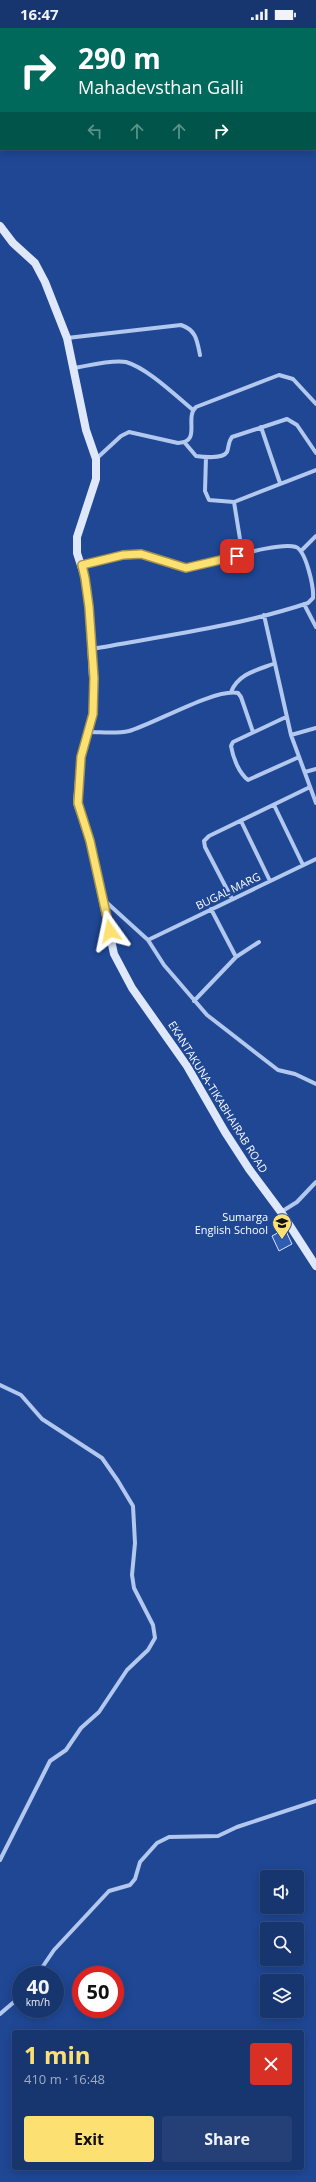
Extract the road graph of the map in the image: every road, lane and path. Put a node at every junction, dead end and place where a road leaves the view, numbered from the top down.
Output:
1 (0, 226) edge
2 (67, 338) junction
3 (200, 355) dead end
4 (74, 368) junction
5 (316, 404) edge
6 (193, 410) junction
7 (261, 428) junction
8 (185, 443) junction
9 (316, 453) edge
10 (206, 457) junction
11 (96, 459) junction
12 (316, 470) edge
13 (280, 483) junction
14 (234, 502) junction
15 (316, 536) edge
16 (301, 551) junction
17 (226, 558) junction
18 (82, 565) junction
19 (314, 597) edge
20 (304, 604) junction
21 (264, 614) junction
22 (316, 627) edge
23 (91, 649) junction
24 (274, 664) junction
25 (231, 692) junction
26 (286, 717) junction
27 (316, 728) edge
28 (89, 732) junction
29 (253, 732) junction
30 (290, 735) junction
31 (299, 757) junction
32 (316, 768) edge
33 (305, 772) junction
34 (310, 787) junction
35 (316, 803) edge
36 (274, 805) junction
37 (241, 821) junction
38 (316, 859) edge
39 (303, 865) junction
40 (270, 881) junction
41 (103, 899) junction
42 (232, 899) junction
43 (210, 909) junction
44 (148, 940) junction
45 (260, 942) dead end
46 (236, 958) junction
47 (194, 1000) junction
48 (316, 1084) edge
49 (316, 1182) edge
50 (281, 1212) junction
51 (316, 1266) edge
52 (0, 1385) edge
53 (316, 1801) edge
54 (0, 1860) edge
55 (43, 1966) edge
56 (12, 2004) edge
57 (0, 2014) edge

1 - 2 main road, EKANTAKUNA-TIKABHAIRAB ROAD
2 - 3 street
2 - 4 main road, EKANTAKUNA-TIKABHAIRAB ROAD
4 - 6 street
4 - 11 main road, EKANTAKUNA-TIKABHAIRAB ROAD
5 - 6 street
6 - 8 street
7 - 9 street
7 - 10 street
7 - 13 street
8 - 10 street
8 - 11 street
10 - 14 street
11 - 18 main road, EKANTAKUNA-TIKABHAIRAB ROAD
12 - 13 street
13 - 14 street
14 - 17 street
15 - 16 street
16 - 17 street
16 - 19 street
17 - 18 street
18 - 23 main road, EKANTAKUNA-TIKABHAIRAB ROAD
19 - 20 street
20 - 21 street
20 - 22 street
21 - 23 street
21 - 24 street
23 - 28 main road, EKANTAKUNA-TIKABHAIRAB ROAD
24 - 25 street
24 - 26 street
25 - 28 street
25 - 29 street
26 - 29 street
26 - 30 street
27 - 30 street
28 - 41 main road, EKANTAKUNA-TIKABHAIRAB ROAD
29 - 31 street
30 - 31 street
31 - 33 street
32 - 33 street
33 - 34 street
34 - 35 street
34 - 36 street
36 - 37 street
36 - 39 street
37 - 40 street
37 - 42 street
38 - 39 street, BUGAL MARG
39 - 40 street, BUGAL MARG
40 - 42 street, BUGAL MARG
41 - 44 street
41 - 50 main road, EKANTAKUNA-TIKABHAIRAB ROAD
42 - 43 street, BUGAL MARG
43 - 44 street, BUGAL MARG
43 - 46 street
44 - 47 street
45 - 46 street
46 - 47 street
47 - 48 street
49 - 50 street
50 - 51 main road, EKANTAKUNA-TIKABHAIRAB ROAD
52 - 54 street
53 - 55 street
56 - 57 street

